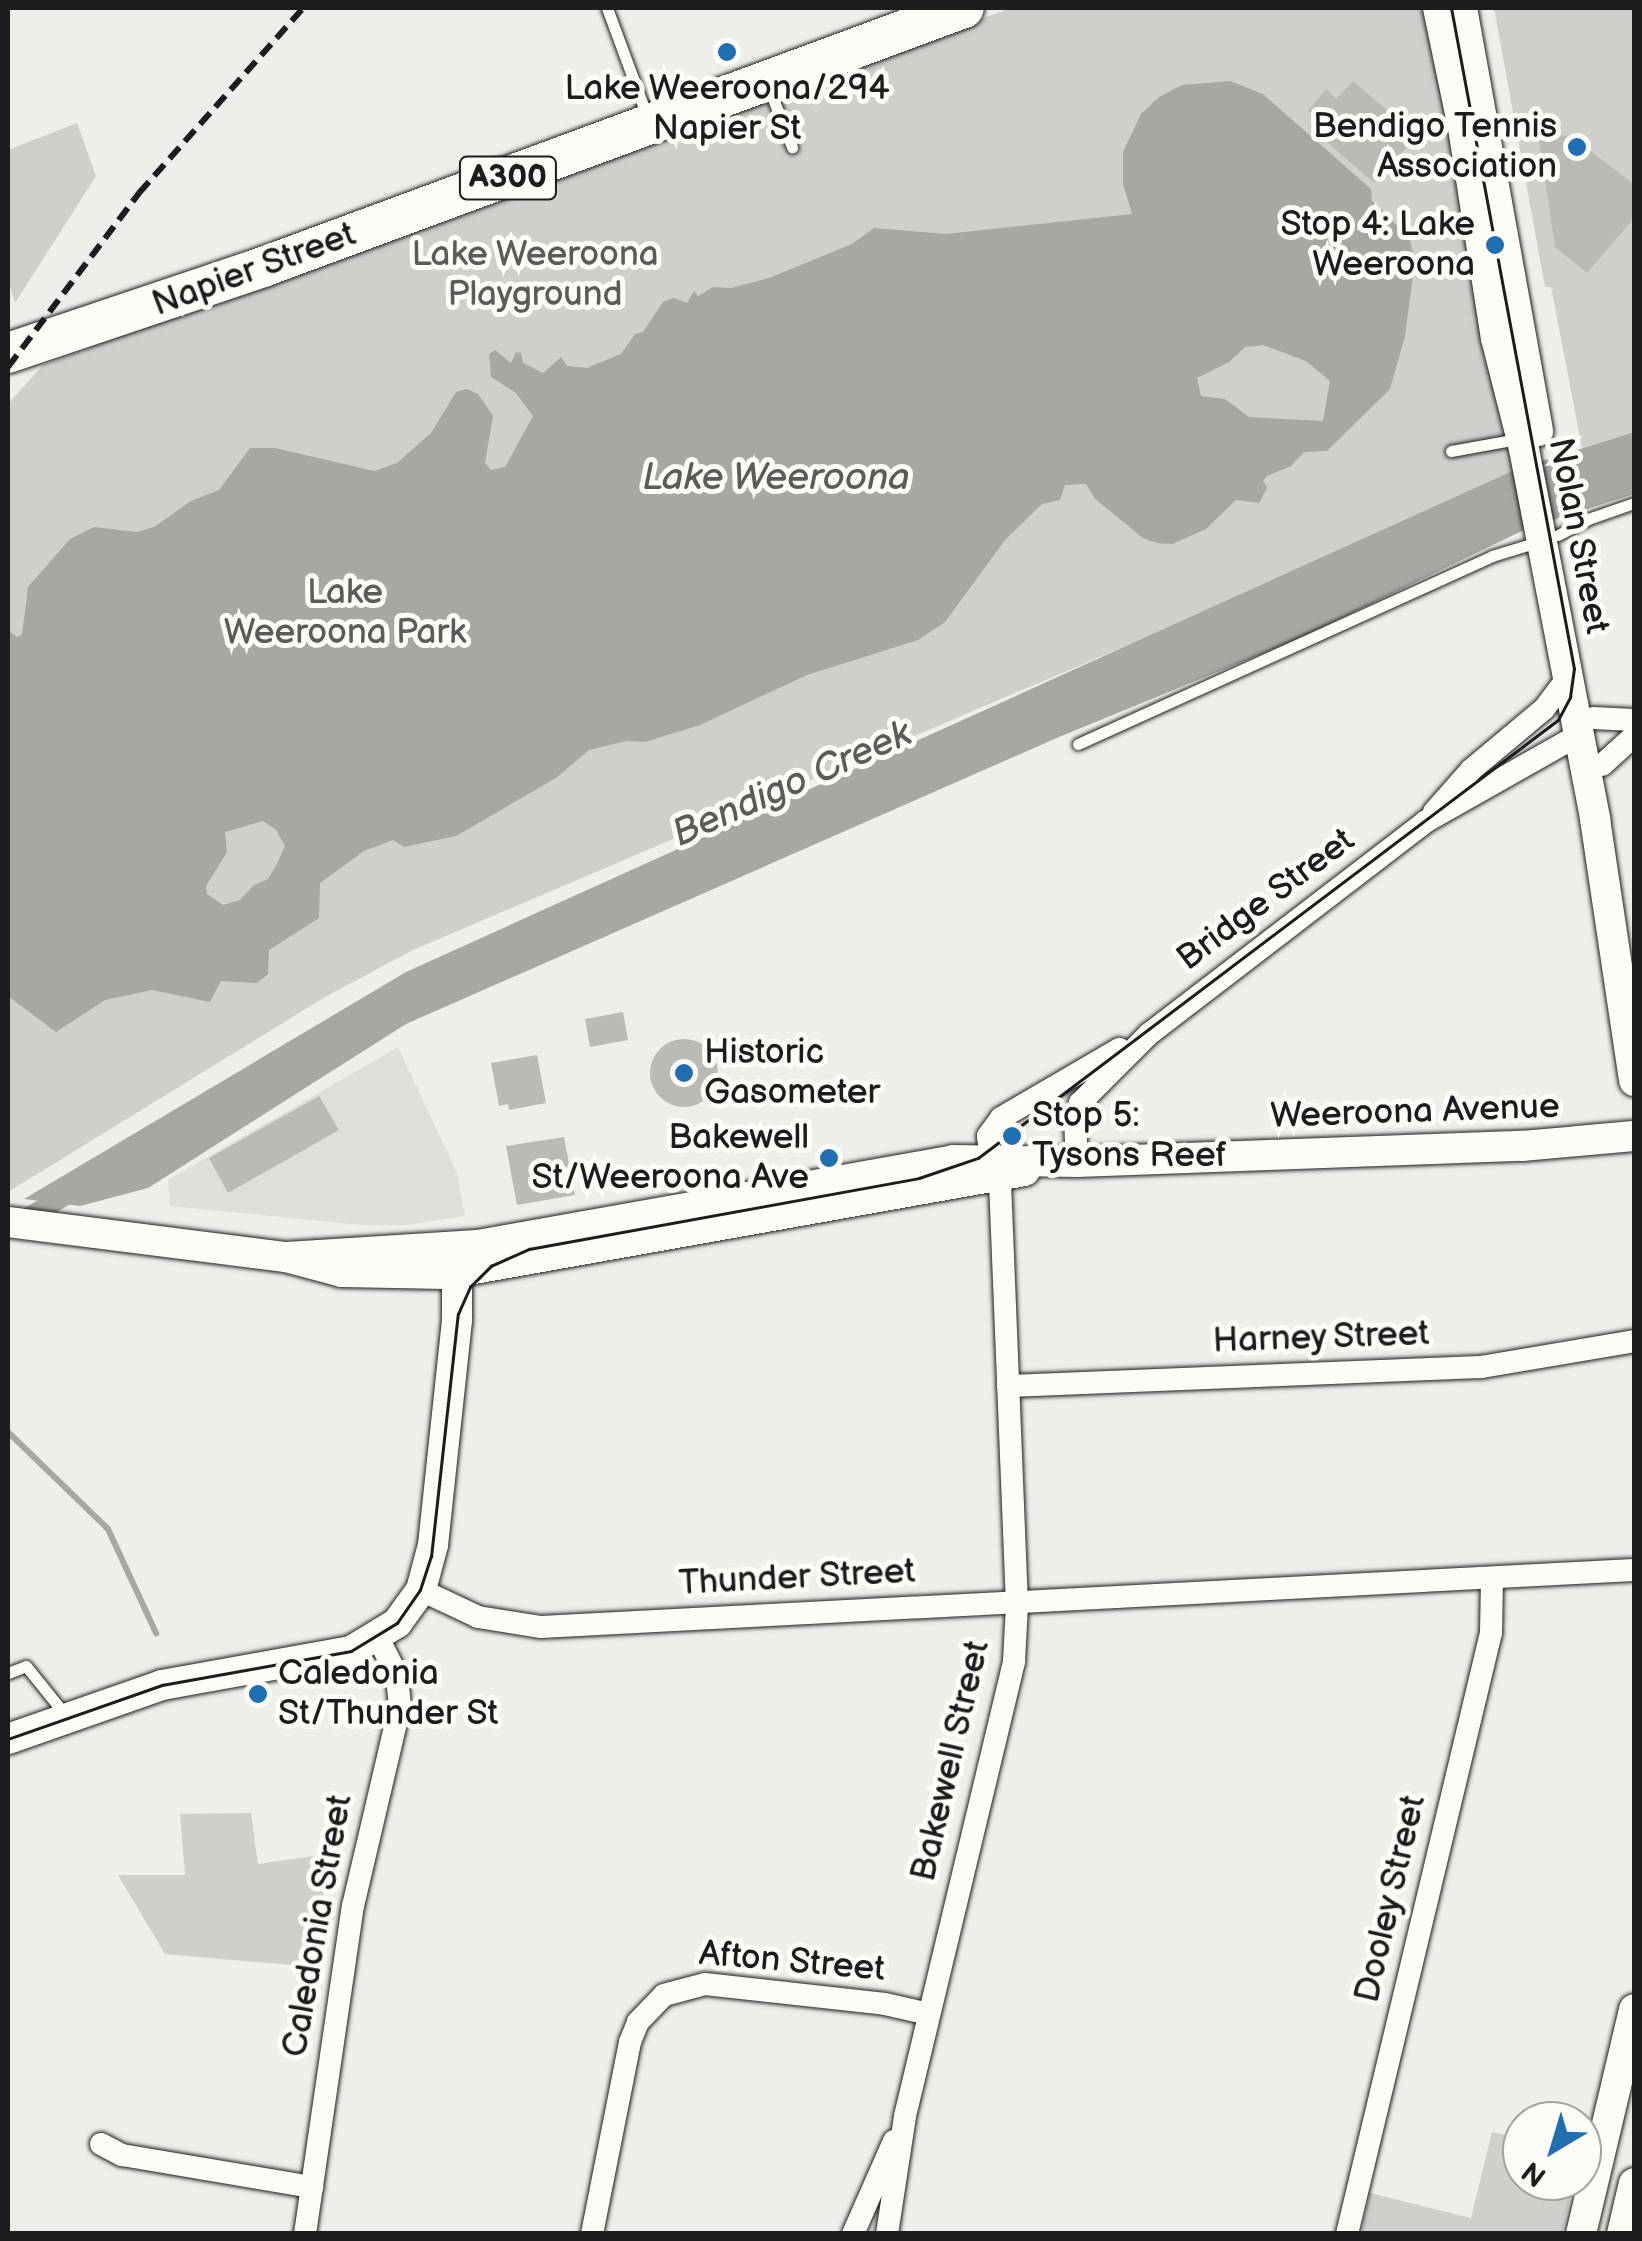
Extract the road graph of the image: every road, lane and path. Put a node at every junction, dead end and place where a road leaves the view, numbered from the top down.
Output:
1 (608, 8) edge
2 (917, 8) edge
3 (964, 8) edge
4 (1438, 8) edge
5 (1462, 8) edge
6 (846, 42) junction
7 (766, 82) junction
8 (647, 116) junction
9 (792, 146) dead end
10 (8, 353) edge
11 (1533, 449) junction
12 (1451, 451) dead end
13 (1634, 503) edge
14 (1548, 530) junction
15 (1567, 679) junction
16 (1634, 720) edge
17 (1589, 728) junction
18 (1634, 736) edge
19 (1078, 744) dead end
20 (1602, 765) junction
21 (1426, 822) junction
22 (1628, 938) edge
23 (1149, 1034) junction
24 (1634, 1081) edge
25 (1634, 1136) edge
26 (1078, 1162) junction
27 (995, 1167) junction
28 (8, 1222) edge
29 (458, 1260) junction
30 (1634, 1341) edge
31 (1008, 1386) junction
32 (1634, 1570) edge
33 (1492, 1580) junction
34 (421, 1590) junction
35 (1017, 1605) junction
36 (378, 1638) junction
37 (8, 1672) edge
38 (68, 1718) junction
39 (8, 1739) edge
40 (1634, 2009) edge
41 (929, 2014) junction
42 (905, 2116) junction
43 (100, 2144) dead end
44 (1634, 2183) edge
45 (312, 2187) junction
46 (305, 2234) edge
47 (592, 2234) edge
48 (853, 2234) edge
49 (887, 2234) edge
50 (1347, 2234) edge
51 (1581, 2234) edge
52 (1622, 2234) edge

1 - 8 lane
2 - 6 highway, Napier Street / A300
3 - 6 highway, Napier Street / A300
4 - 11 street, Nolan Street
5 - 11 street, Nolan Street
6 - 7 highway, Napier Street / A300
6 - 8 highway, Napier Street / A300
7 - 8 highway, Napier Street / A300
7 - 9 lane
8 - 10 highway, Napier Street / A300
11 - 12 lane
11 - 14 street, Nolan Street
13 - 14 lane
14 - 15 street, Nolan Street
14 - 17 street, Nolan Street
14 - 19 lane
15 - 17 street, Nolan Street
15 - 21 street, Bridge Street
16 - 17 street
17 - 20 street, Nolan Street
17 - 21 street, Bridge Street
17 - 22 street, Nolan Street
18 - 20 street
20 - 22 street, Nolan Street
21 - 23 street, Bridge Street
22 - 24 street, Nolan Street
23 - 26 street, Bridge Street
23 - 27 street, Bridge Street
25 - 26 street, Weeroona Avenue
26 - 27 street, Weeroona Avenue
27 - 29 street, Weeroona Avenue
27 - 31 street, Bakewell Street
28 - 29 street, Weeroona Avenue
29 - 34 street
30 - 31 street, Harney Street
31 - 35 street, Bakewell Street
32 - 33 street, Thunder Street
33 - 35 street, Thunder Street
33 - 50 street, Dooley Street
34 - 35 street, Thunder Street
34 - 36 street
35 - 41 street, Bakewell Street
36 - 38 street
36 - 45 street, Caledonia Street
37 - 38 lane
38 - 39 street
40 - 51 street
41 - 42 street, Bakewell Street
41 - 47 street, Afton Street
42 - 48 street, Bakewell Street
42 - 49 street, Bakewell Street
43 - 45 street
44 - 52 street
45 - 46 street, Caledonia Street

